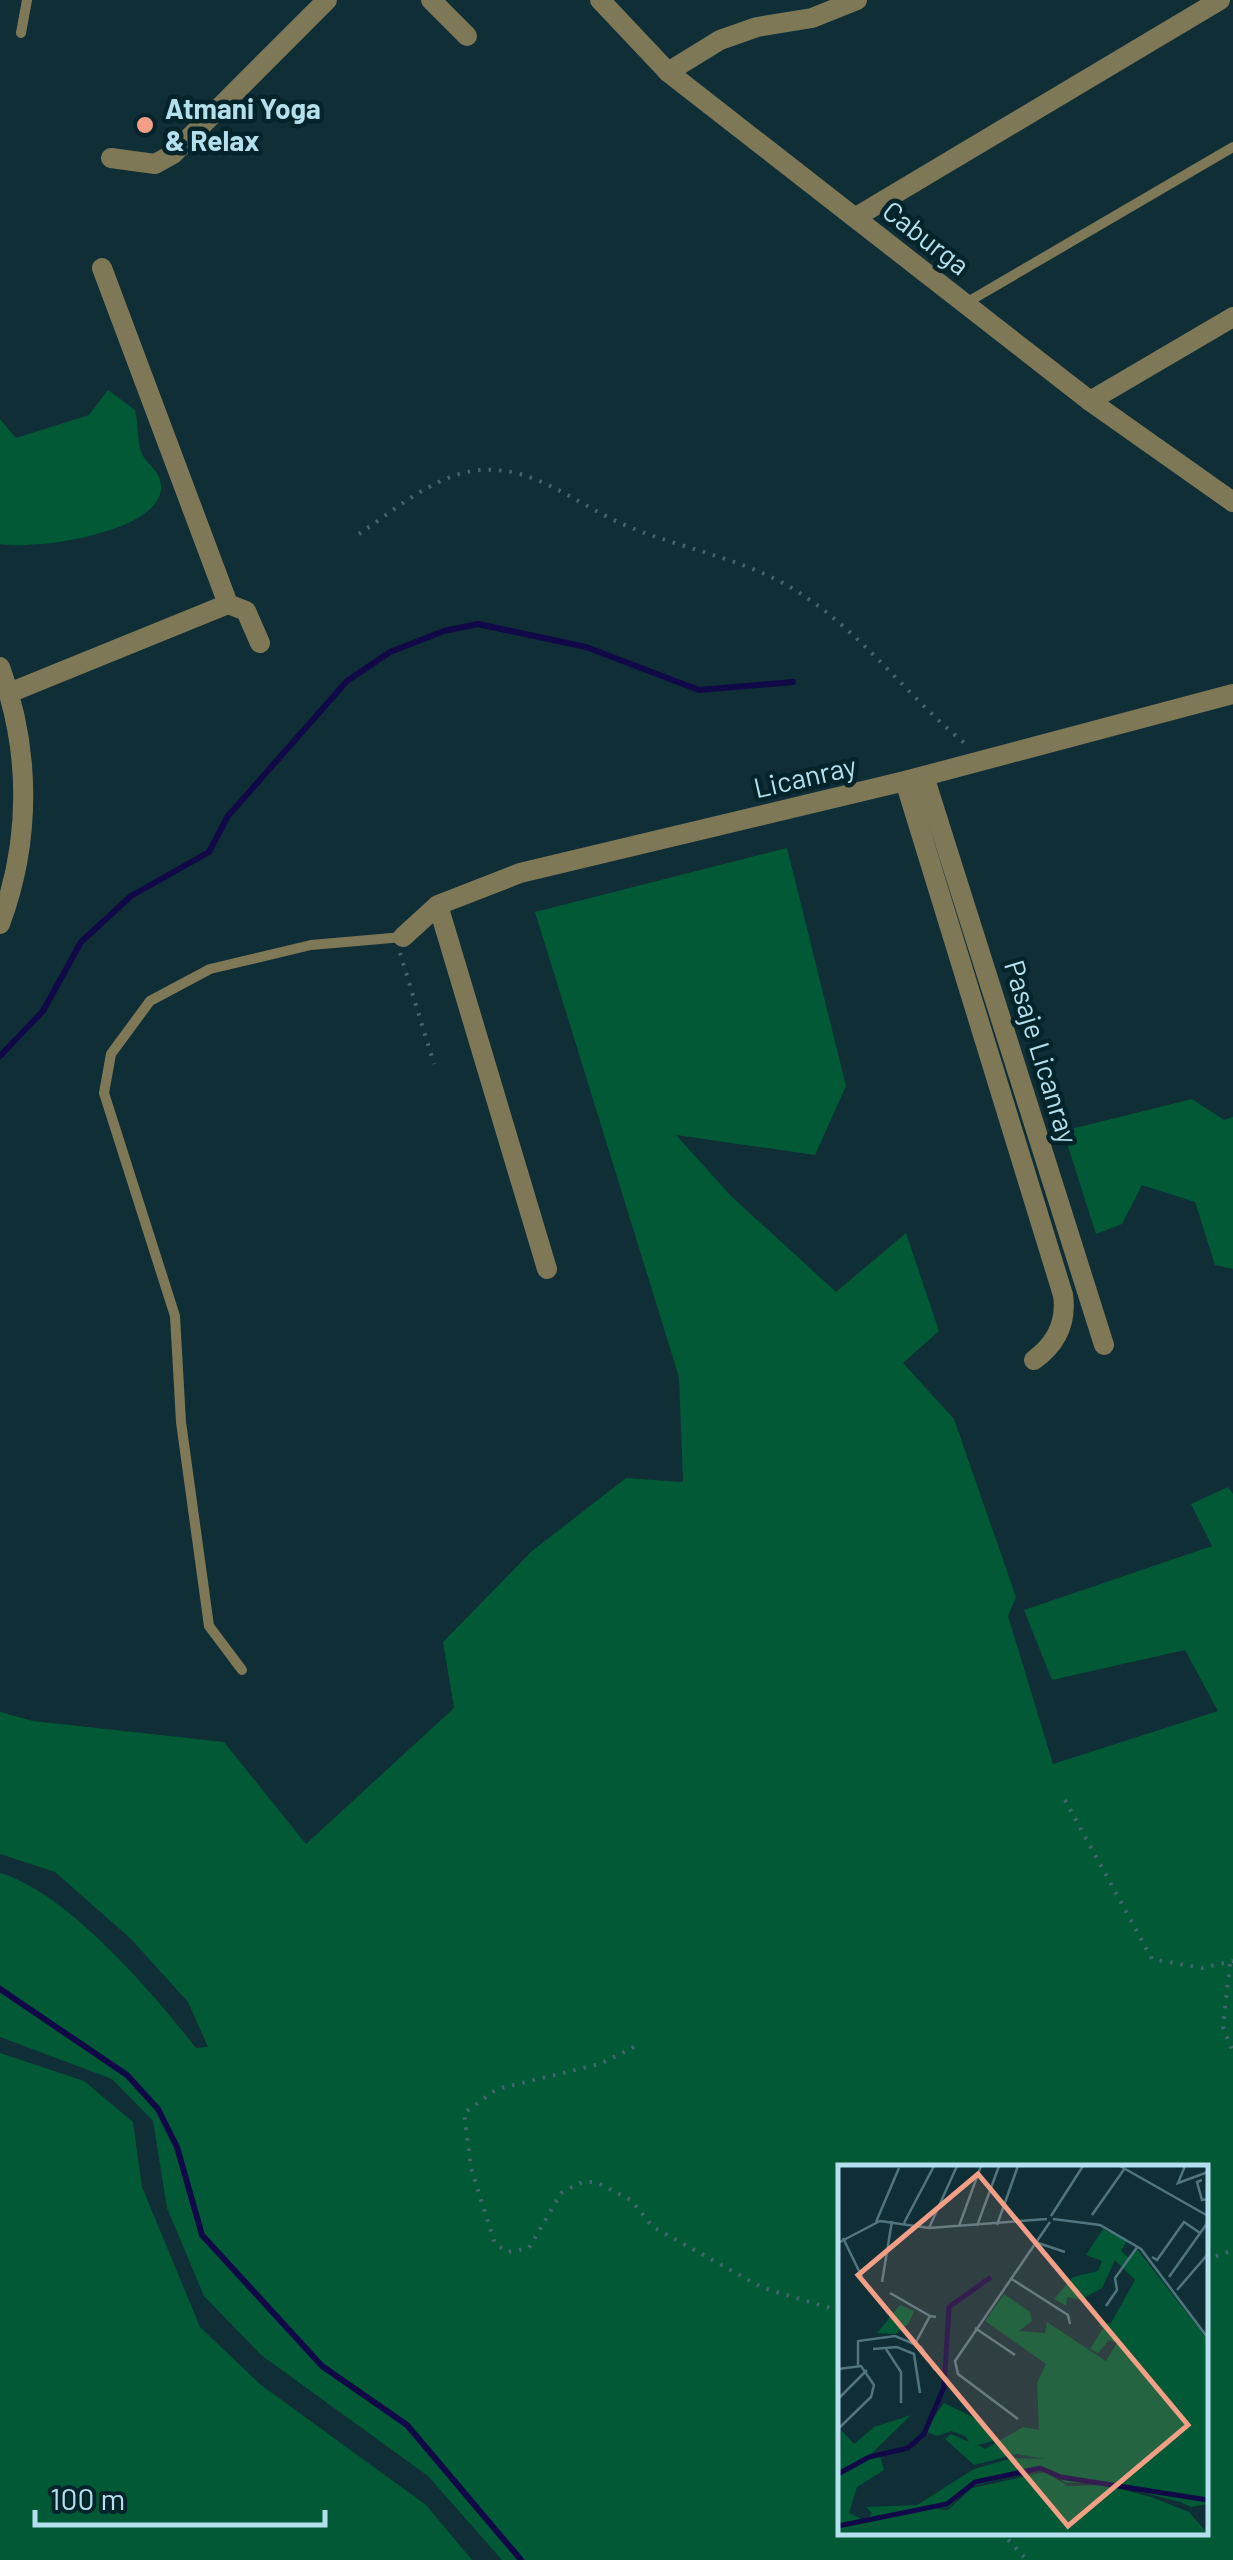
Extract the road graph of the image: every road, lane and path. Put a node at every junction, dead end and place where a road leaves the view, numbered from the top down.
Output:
1 (27, 0) edge
2 (327, 0) edge
3 (430, 0) edge
4 (600, 0) edge
5 (857, 0) edge
6 (1220, 0) edge
7 (21, 34) dead end
8 (468, 36) dead end
9 (668, 72) junction
10 (1233, 148) edge
11 (112, 158) dead end
12 (856, 217) junction
13 (102, 268) dead end
14 (965, 303) junction
15 (1233, 317) edge
16 (1090, 401) junction
17 (1233, 502) edge
18 (359, 534) dead end
19 (228, 604) junction
20 (260, 643) dead end
21 (0, 667) edge
22 (10, 693) junction
23 (1233, 694) edge
24 (992, 758) junction
25 (914, 779) junction
26 (438, 905) junction
27 (0, 924) edge
28 (402, 936) junction
29 (434, 1064) dead end
30 (547, 1269) dead end
31 (1104, 1345) dead end
32 (1034, 1360) dead end
33 (242, 1670) dead end
34 (1065, 1800) dead end
35 (1231, 1962) edge
36 (634, 2047) dead end
37 (1233, 2052) edge
38 (1233, 2250) edge
39 (1208, 2259) edge
40 (838, 2310) edge
41 (1004, 2535) edge
42 (1027, 2560) edge

1 - 7 lane
2 - 11 street
3 - 8 street
4 - 9 street, Caburga
5 - 9 street
6 - 12 street
9 - 12 street, Caburga
10 - 14 lane
12 - 14 street, Caburga
13 - 19 street
14 - 16 street, Caburga
15 - 16 street
16 - 17 street, Caburga
18 - 24 path
19 - 20 street
19 - 22 street
21 - 22 street
22 - 27 street
23 - 24 street, Licanray
24 - 25 street, Licanray
25 - 26 street, Licanray
25 - 31 street, Pasaje Licanray
25 - 32 street
26 - 28 street, Licanray
26 - 30 street
28 - 29 path
28 - 33 lane
34 - 35 path
35 - 37 path
36 - 40 path
38 - 39 path
41 - 42 path

